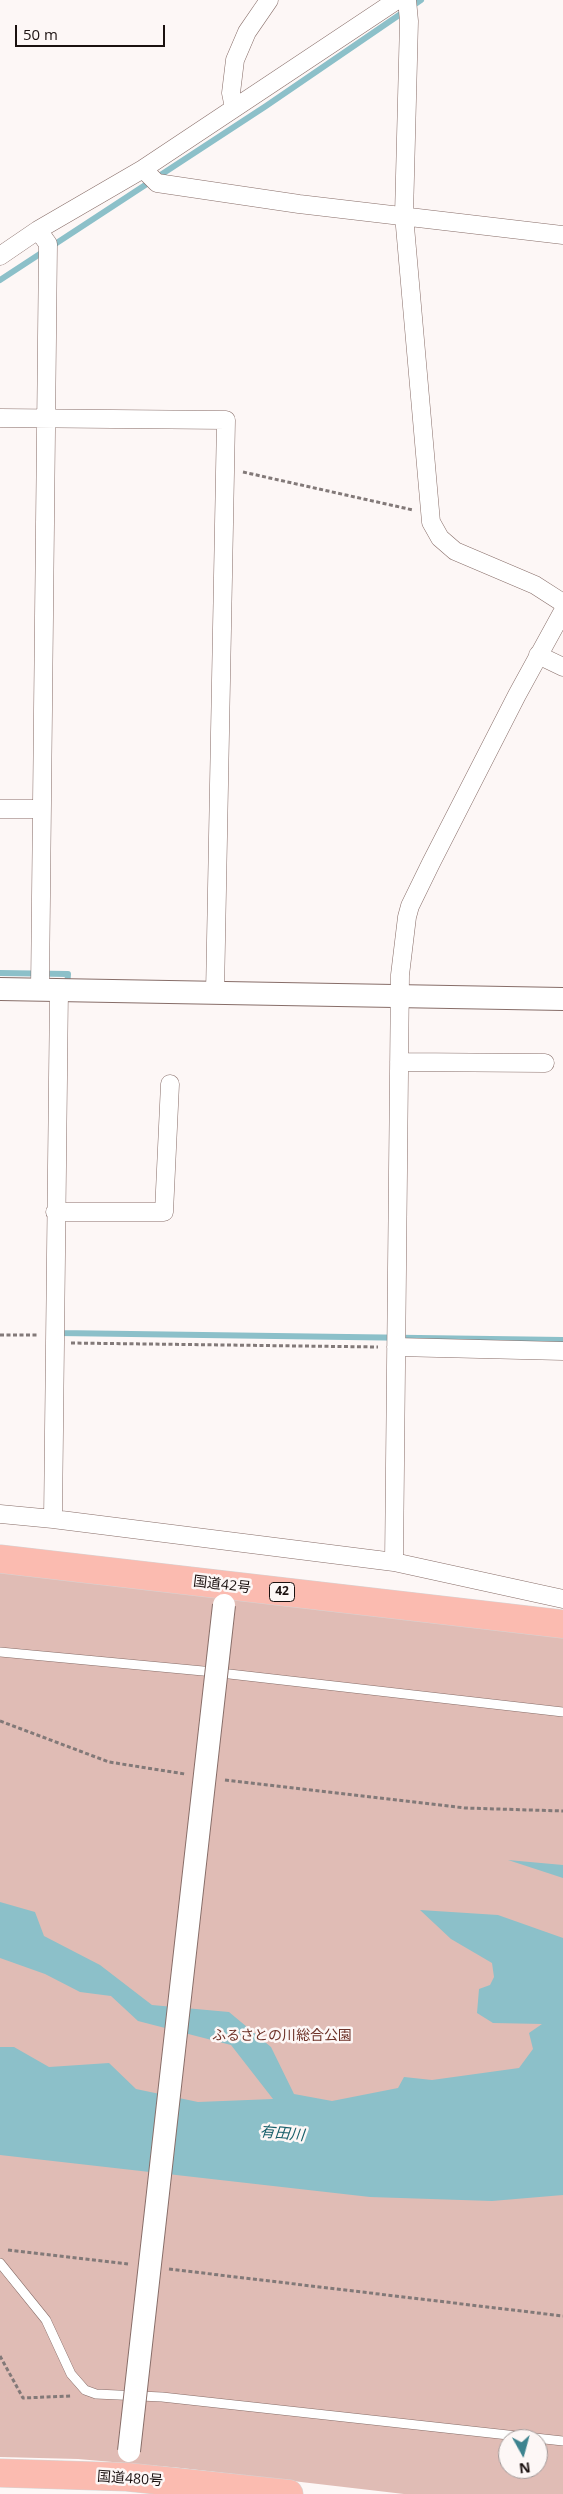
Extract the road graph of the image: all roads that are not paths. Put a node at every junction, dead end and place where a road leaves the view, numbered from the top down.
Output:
1 (269, 0) edge
2 (396, 0) edge
3 (407, 0) edge
4 (234, 108) junction
5 (143, 169) junction
6 (404, 215) junction
7 (38, 230) junction
8 (563, 235) edge
9 (0, 256) edge
10 (0, 418) edge
11 (47, 420) junction
12 (563, 603) edge
13 (563, 612) edge
14 (538, 655) junction
15 (563, 667) edge
16 (0, 809) edge
17 (40, 809) junction
18 (0, 989) edge
19 (50, 990) junction
20 (215, 993) junction
21 (400, 996) junction
22 (563, 999) edge
23 (399, 1062) junction
24 (545, 1063) dead end
25 (170, 1084) dead end
26 (56, 1212) junction
27 (396, 1348) junction
28 (563, 1351) edge
29 (0, 1514) edge
30 (53, 1519) junction
31 (0, 1559) edge
32 (394, 1562) junction
33 (225, 1595) junction
34 (563, 1599) edge
35 (563, 1624) edge
36 (0, 1652) edge
37 (563, 1712) edge
38 (0, 2263) edge
39 (563, 2441) edge
40 (128, 2464) junction
41 (0, 2473) edge
42 (289, 2494) edge

1 - 4 street
2 - 4 street
3 - 6 street
4 - 5 street
5 - 6 street
5 - 7 street
6 - 8 street
6 - 12 street
7 - 9 street
7 - 11 street
10 - 11 street
11 - 17 street
11 - 20 street
13 - 14 street
14 - 15 street
14 - 21 street
16 - 17 street
17 - 19 street
18 - 19 street
19 - 20 street
19 - 26 street
20 - 21 street
21 - 22 street
21 - 23 street
23 - 24 street
23 - 27 street
25 - 26 street
26 - 30 street
27 - 28 street
27 - 32 street
29 - 30 street
30 - 32 street
31 - 33 highway, 国道42号 / 42
32 - 34 street
33 - 35 highway, 国道42号 / 42
33 - 40 street, bridge
36 - 37 lane
38 - 39 lane
40 - 41 highway, 国道480号
40 - 42 highway, 国道480号

